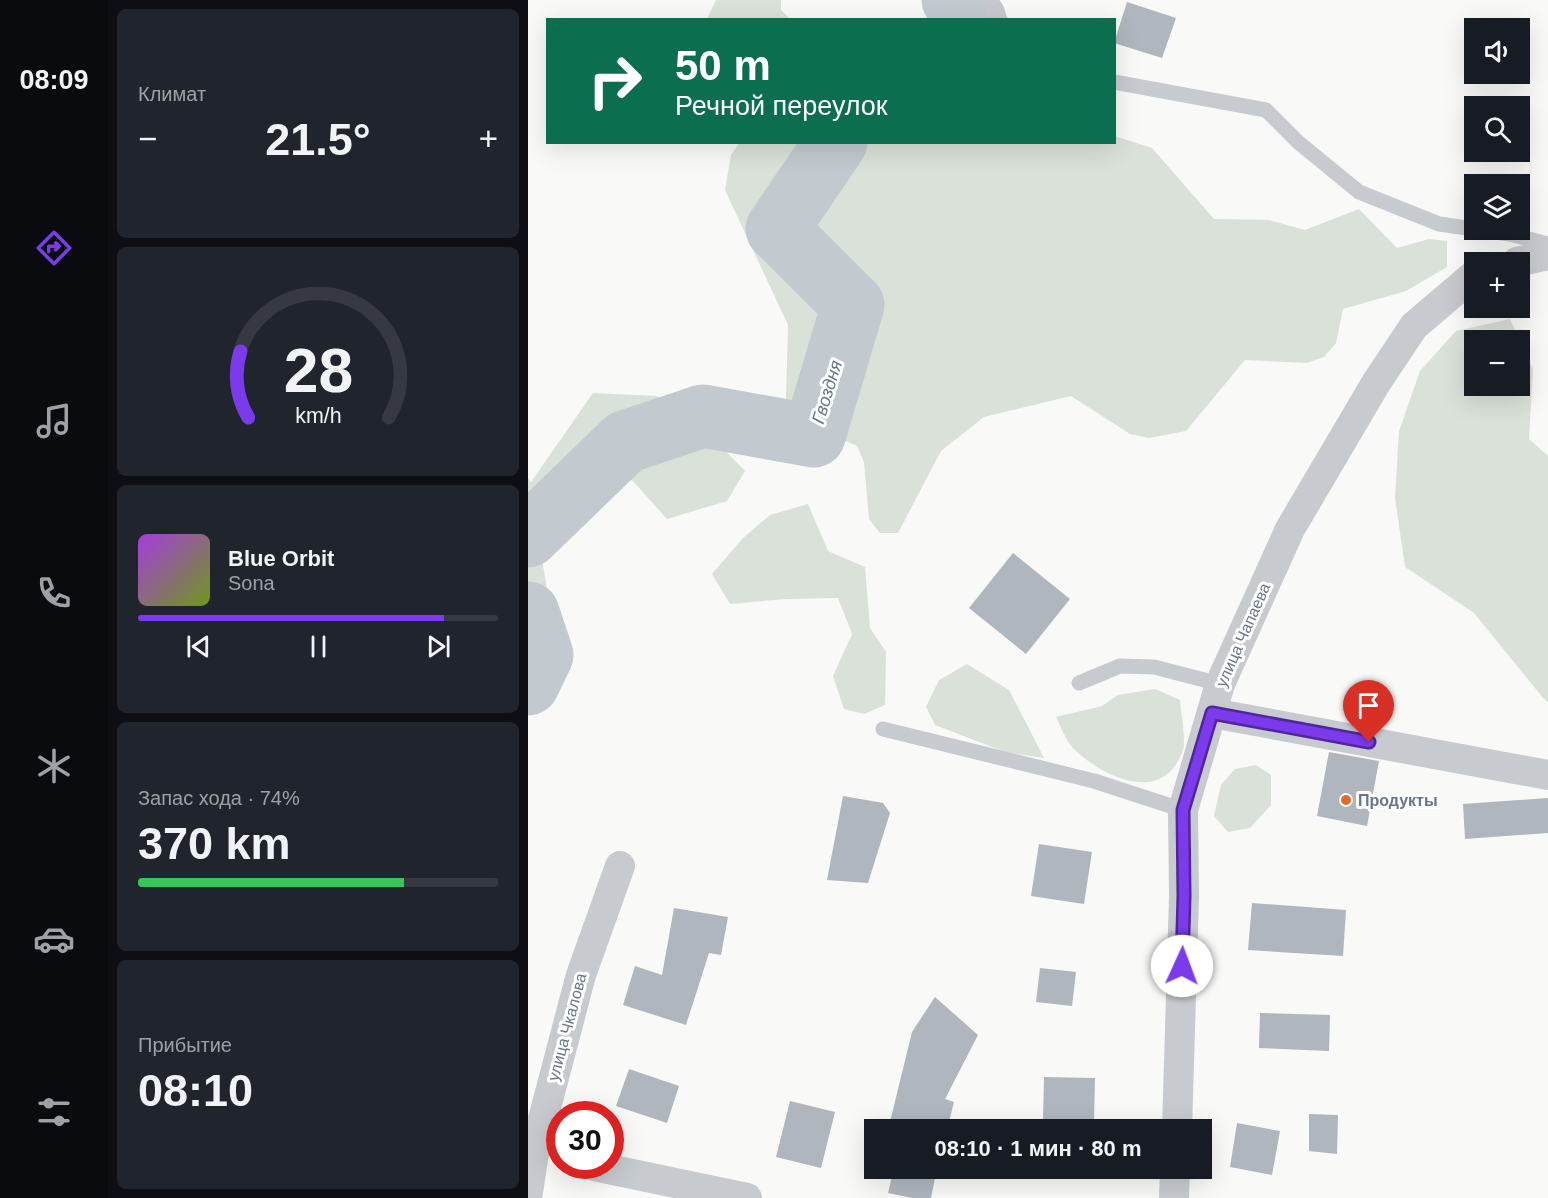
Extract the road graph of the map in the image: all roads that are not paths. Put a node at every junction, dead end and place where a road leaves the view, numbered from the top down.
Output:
1 (990, 0) edge
2 (998, 18) edge
3 (1116, 82) edge
4 (1464, 228) edge
5 (1530, 239) edge
6 (1548, 244) edge
7 (1548, 255) edge
8 (1530, 259) edge
9 (1464, 284) edge
10 (1078, 683) dead end
11 (1220, 684) junction
12 (1212, 713) junction
13 (883, 729) dead end
14 (1548, 775) edge
15 (1183, 810) junction
16 (620, 866) dead end
17 (557, 1101) edge
18 (1177, 1119) edge
19 (546, 1157) edge
20 (624, 1172) edge
21 (1175, 1179) edge
22 (528, 1192) edge
23 (747, 1198) edge
24 (1174, 1198) edge

1 - 2 lane
3 - 4 lane
5 - 6 lane
7 - 8 street
9 - 11 street, улица Чапаева
10 - 11 lane
11 - 12 street, улица Чапаева
12 - 14 street
12 - 15 street, улица Чапаева
13 - 15 lane
15 - 18 street, улица Чапаева
16 - 17 street, улица Чкалова
19 - 22 street, улица Чкалова
20 - 23 street
21 - 24 street

